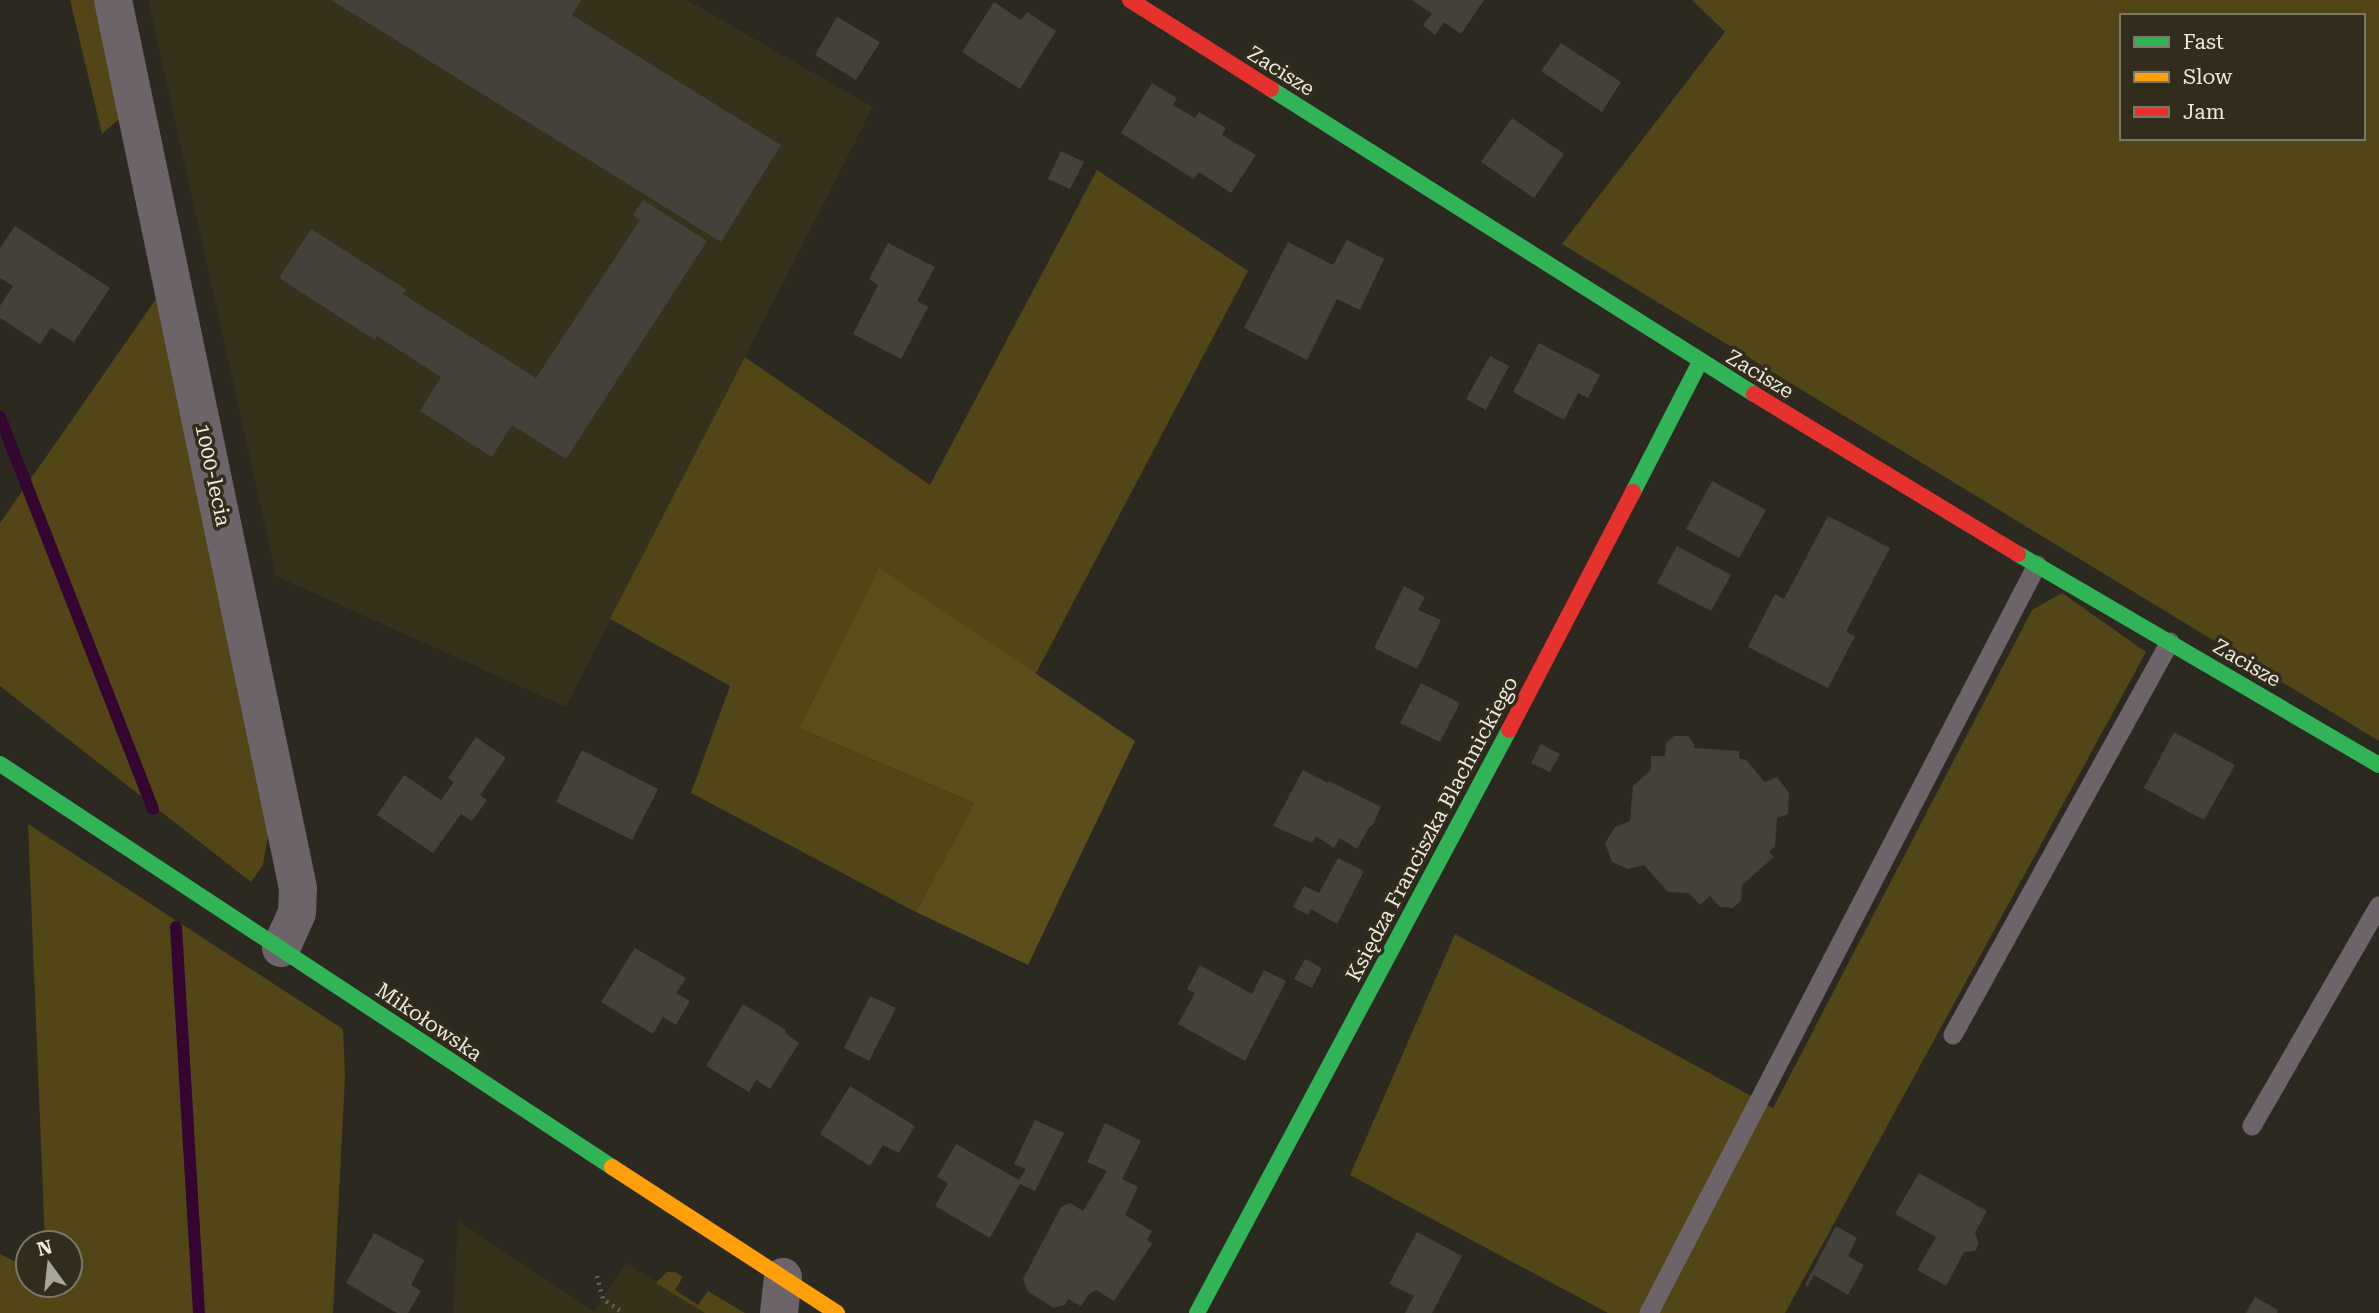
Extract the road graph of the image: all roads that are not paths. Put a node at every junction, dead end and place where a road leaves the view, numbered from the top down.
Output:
1 (113, 0) edge
2 (1140, 3) edge
3 (1700, 362) junction
4 (2037, 565) junction
5 (2170, 642) junction
6 (0, 764) edge
7 (2379, 765) edge
8 (2379, 906) edge
9 (281, 948) junction
10 (1953, 1035) dead end
11 (2252, 1126) dead end
12 (781, 1295) edge
13 (837, 1313) edge
14 (1197, 1313) edge
15 (1649, 1313) edge

1 - 9 street, 1000-lecia
2 - 3 street, Zacisze
3 - 4 street, Zacisze
3 - 14 street, Księdza Franciszka Blachnickiego
4 - 5 street, Zacisze
4 - 15 lane
5 - 7 street, Zacisze
5 - 10 lane
6 - 9 street, Mikołowska
8 - 11 lane
9 - 12 street, Mikołowska
12 - 13 street, Mikołowska

